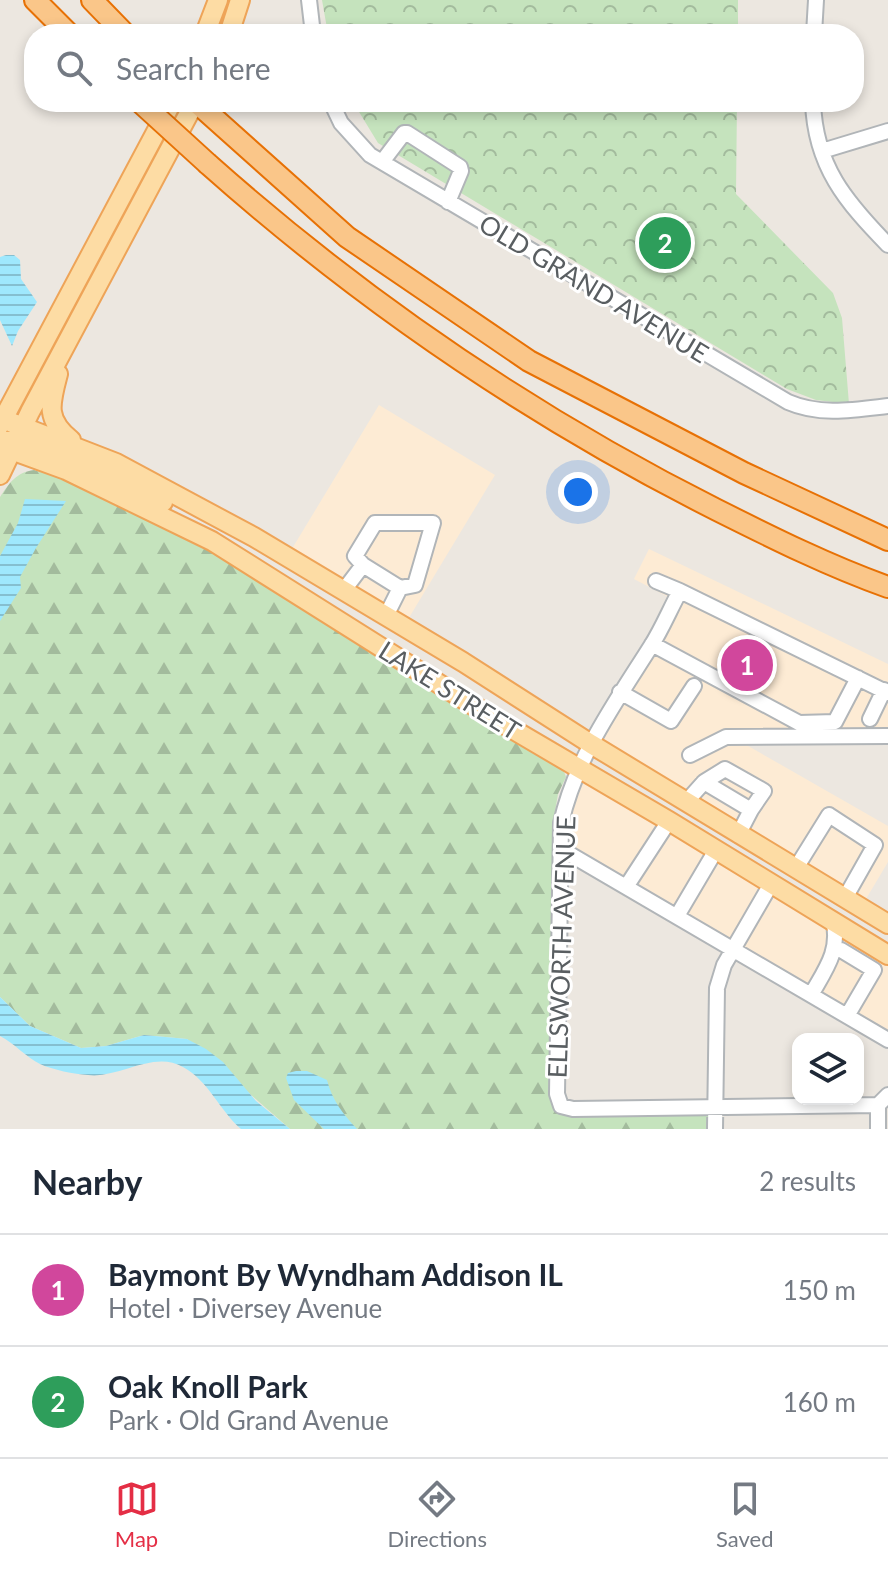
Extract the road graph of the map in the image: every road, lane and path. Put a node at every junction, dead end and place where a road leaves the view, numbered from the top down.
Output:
1 (35, 0) edge
2 (92, 0) edge
3 (218, 0) edge
4 (240, 0) edge
5 (309, 0) edge
6 (816, 0) edge
7 (59, 24) edge
8 (115, 24) edge
9 (209, 24) edge
10 (232, 24) edge
11 (312, 24) edge
12 (815, 24) edge
13 (151, 112) edge
14 (167, 112) edge
15 (191, 112) edge
16 (206, 112) edge
17 (336, 112) edge
18 (814, 112) edge
19 (888, 131) edge
20 (822, 151) junction
21 (382, 162) junction
22 (448, 202) junction
23 (888, 245) edge
24 (64, 349) junction
25 (888, 406) edge
26 (3, 419) edge
27 (14, 436) edge
28 (79, 447) junction
29 (0, 475) edge
30 (254, 537) junction
31 (886, 539) edge
32 (363, 565) junction
33 (862, 578) junction
34 (656, 581) dead end
35 (408, 587) junction
36 (888, 587) edge
37 (344, 590) junction
38 (680, 591) junction
39 (888, 594) edge
40 (386, 616) junction
41 (370, 639) junction
42 (652, 644) junction
43 (858, 678) junction
44 (694, 686) dead end
45 (620, 692) junction
46 (886, 692) edge
47 (870, 719) dead end
48 (835, 722) junction
49 (842, 736) junction
50 (888, 736) edge
51 (591, 744) junction
52 (690, 755) dead end
53 (579, 768) junction
54 (704, 782) junction
55 (687, 801) junction
56 (751, 810) junction
57 (669, 821) junction
58 (738, 835) junction
59 (561, 849) junction
60 (716, 850) junction
61 (796, 868) junction
62 (771, 884) junction
63 (626, 887) junction
64 (845, 898) junction
65 (677, 916) junction
66 (833, 920) junction
67 (888, 924) edge
68 (733, 948) junction
69 (881, 951) edge
70 (838, 952) junction
71 (811, 995) junction
72 (847, 1016) junction
73 (888, 1040) edge
74 (883, 1100) edge
75 (716, 1108) junction
76 (715, 1129) edge
77 (878, 1129) edge

1 - 7 highway
2 - 8 highway
3 - 9 main road
4 - 10 main road
5 - 11 street
6 - 12 street
13 - 33 highway, bridge
14 - 26 main road
15 - 24 main road
16 - 31 highway
17 - 21 street, OLD GRAND AVENUE
18 - 20 street
19 - 20 street
20 - 23 street
21 - 22 street, OLD GRAND AVENUE
21 - 22 street
22 - 25 street, OLD GRAND AVENUE
24 - 27 main road
24 - 28 main road
26 - 27 main road, LAKE STREET
27 - 28 main road, LAKE STREET
27 - 29 main road
27 - 30 main road
27 - 41 main road, LAKE STREET
28 - 30 main road, LAKE STREET
30 - 37 main road, LAKE STREET
32 - 35 street
32 - 35 street
32 - 37 street
33 - 36 highway
33 - 39 highway
34 - 38 street
35 - 40 street
37 - 40 main road, LAKE STREET
38 - 42 street, ELLSWORTH AVENUE
38 - 43 street
40 - 41 main road
40 - 51 main road, LAKE STREET
41 - 53 main road, LAKE STREET
42 - 45 street, ELLSWORTH AVENUE
42 - 48 street
43 - 46 street
43 - 48 street
44 - 45 street
45 - 51 street, ELLSWORTH AVENUE
46 - 47 street
48 - 49 street
49 - 50 street
49 - 52 street
51 - 53 street, ELLSWORTH AVENUE
51 - 55 main road, LAKE STREET
53 - 57 main road, LAKE STREET
53 - 59 street, ELLSWORTH AVENUE
54 - 55 street
54 - 56 street
54 - 56 street
55 - 58 main road, LAKE STREET
56 - 58 street
57 - 60 main road, LAKE STREET
57 - 63 street
58 - 61 main road, LAKE STREET
59 - 63 street
59 - 75 street, ELLSWORTH AVENUE
60 - 62 main road, LAKE STREET
60 - 65 street
61 - 64 main road, LAKE STREET
61 - 64 street
62 - 66 main road, LAKE STREET
62 - 68 street
63 - 65 street
64 - 67 main road, LAKE STREET
65 - 68 street
66 - 69 main road, LAKE STREET
66 - 70 street
68 - 71 street
68 - 75 street
69 - 70 street
70 - 71 street
70 - 72 street
71 - 72 street
72 - 73 street
74 - 75 street
74 - 77 street
75 - 76 street

